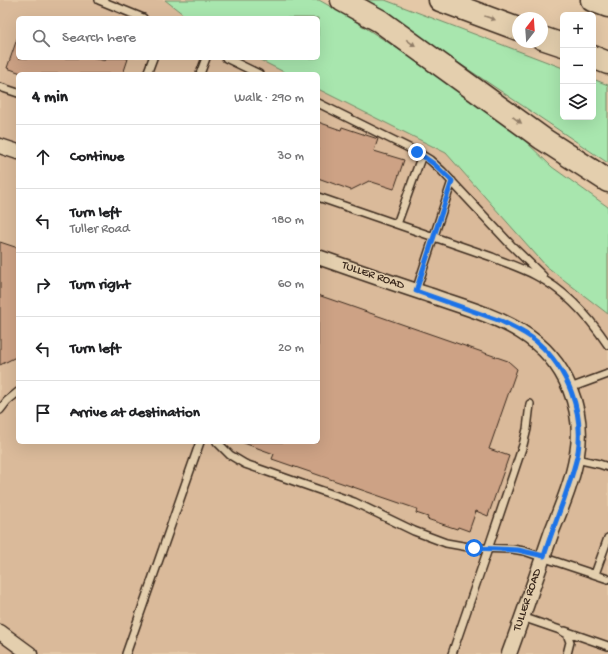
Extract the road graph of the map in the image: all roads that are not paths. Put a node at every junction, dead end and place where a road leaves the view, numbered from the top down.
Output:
1 (99, 0) edge
2 (342, 0) edge
3 (440, 0) edge
4 (592, 0) edge
5 (608, 6) edge
6 (138, 16) edge
7 (512, 27) edge
8 (548, 40) edge
9 (560, 44) edge
10 (596, 58) edge
11 (152, 60) edge
12 (205, 60) edge
13 (230, 60) edge
14 (608, 63) edge
15 (244, 67) junction
16 (148, 72) edge
17 (201, 72) edge
18 (242, 72) edge
19 (255, 72) edge
20 (0, 87) edge
21 (16, 92) edge
22 (320, 104) edge
23 (543, 139) junction
24 (0, 146) edge
25 (16, 151) edge
26 (422, 155) junction
27 (452, 181) junction
28 (608, 181) edge
29 (608, 194) edge
30 (320, 198) edge
31 (398, 224) junction
32 (434, 237) junction
33 (320, 257) edge
34 (554, 287) junction
35 (416, 291) junction
36 (608, 346) edge
37 (608, 374) edge
38 (570, 388) junction
39 (16, 394) edge
40 (530, 404) dead end
41 (0, 410) edge
42 (199, 444) edge
43 (219, 444) edge
44 (576, 459) junction
45 (608, 467) edge
46 (608, 538) edge
47 (488, 549) junction
48 (544, 556) junction
49 (595, 574) junction
50 (608, 579) edge
51 (522, 617) junction
52 (560, 630) junction
53 (0, 632) edge
54 (608, 646) edge
55 (30, 654) edge
56 (126, 654) edge
57 (452, 654) edge
58 (509, 654) edge
59 (567, 654) edge

1 - 6 lane
2 -> 23 highway
3 -> 7 highway
4 - 5 highway
8 - 9 highway
10 - 14 highway
11 - 16 lane
12 - 17 lane
13 - 15 lane
15 - 18 lane
15 - 19 lane
20 - 21 lane
22 - 26 lane
23 - 28 highway
23 - 29 highway
24 - 25 street
26 - 27 lane
26 - 31 lane
27 - 32 lane
27 - 34 lane
30 - 31 lane
31 - 32 lane
32 - 34 lane
32 - 35 lane
33 - 35 street, TULLER ROAD
34 - 36 lane
35 - 38 street, TULLER ROAD
37 - 38 lane
38 - 44 street, TULLER ROAD
39 - 41 lane
40 - 47 lane
42 - 56 lane
43 - 47 lane
44 - 45 lane
44 - 48 street, TULLER ROAD
46 - 49 lane
47 - 48 lane
47 - 57 lane
48 - 49 lane
48 - 51 street, TULLER ROAD
49 - 50 lane
51 - 52 lane
51 - 58 street, TULLER ROAD
52 - 54 lane
52 - 59 lane
53 - 55 street

